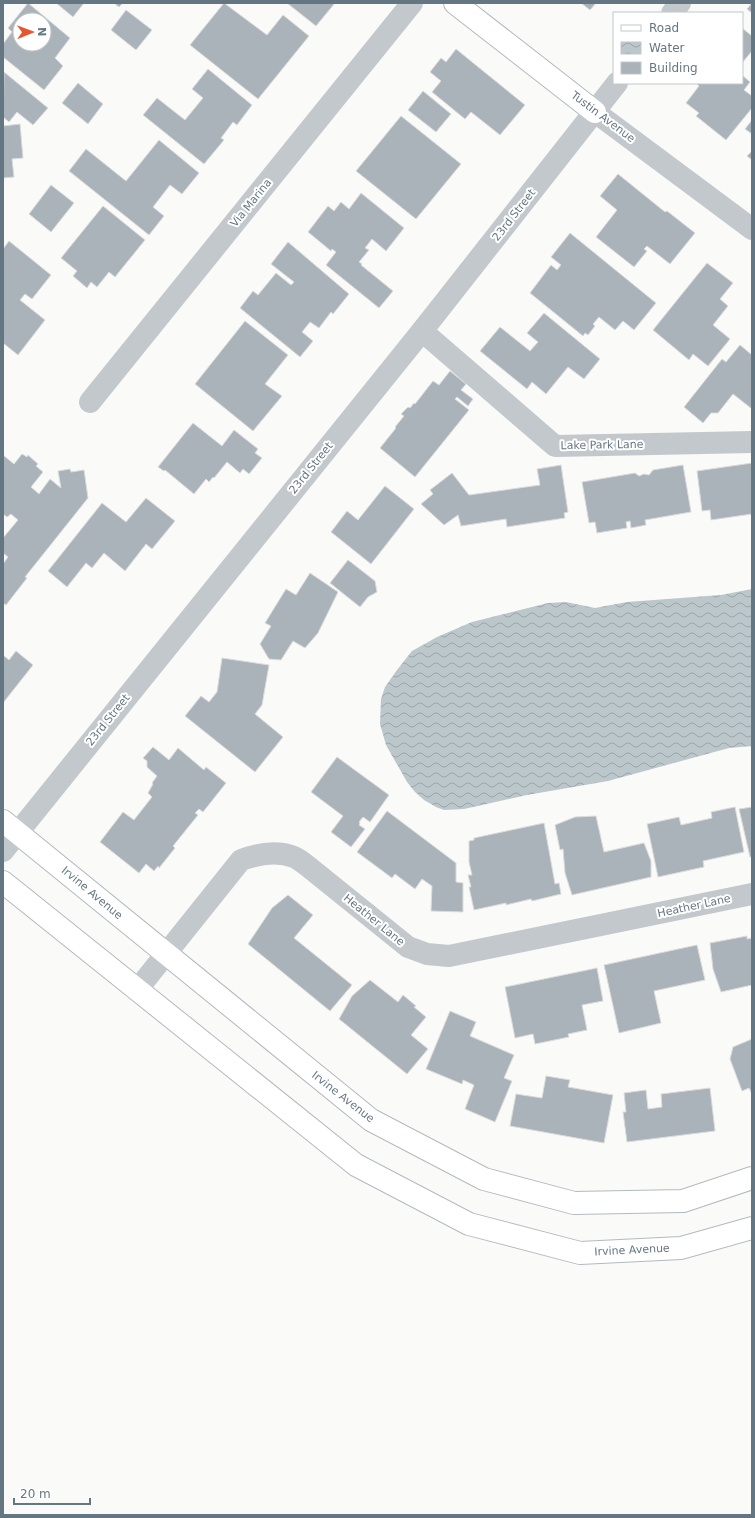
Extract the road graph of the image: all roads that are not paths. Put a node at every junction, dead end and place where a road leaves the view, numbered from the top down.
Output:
1 (412, 3) edge
2 (455, 3) edge
3 (680, 3) edge
4 (673, 12) edge
5 (616, 84) edge
6 (595, 112) junction
7 (752, 229) edge
8 (422, 331) junction
9 (90, 402) dead end
10 (752, 442) edge
11 (10, 826) edge
12 (3, 851) edge
13 (3, 882) edge
14 (752, 894) edge
15 (166, 954) junction
16 (137, 990) junction
17 (752, 1178) edge
18 (752, 1228) edge

1 - 9 street, Via Marina
2 - 6 main road, Tustin Avenue
3 - 4 street
5 - 6 street, 23rd Street
6 - 7 street, Tustin Avenue
6 - 8 street, 23rd Street
8 - 10 street, Lake Park Lane
8 - 11 street, 23rd Street
11 - 12 street, 23rd Street
11 - 15 main road, Irvine Avenue
13 - 16 main road, Irvine Avenue
14 - 15 street, Heather Lane
15 - 16 street, Heather Lane
15 - 17 main road, Irvine Avenue
16 - 18 main road, Irvine Avenue

